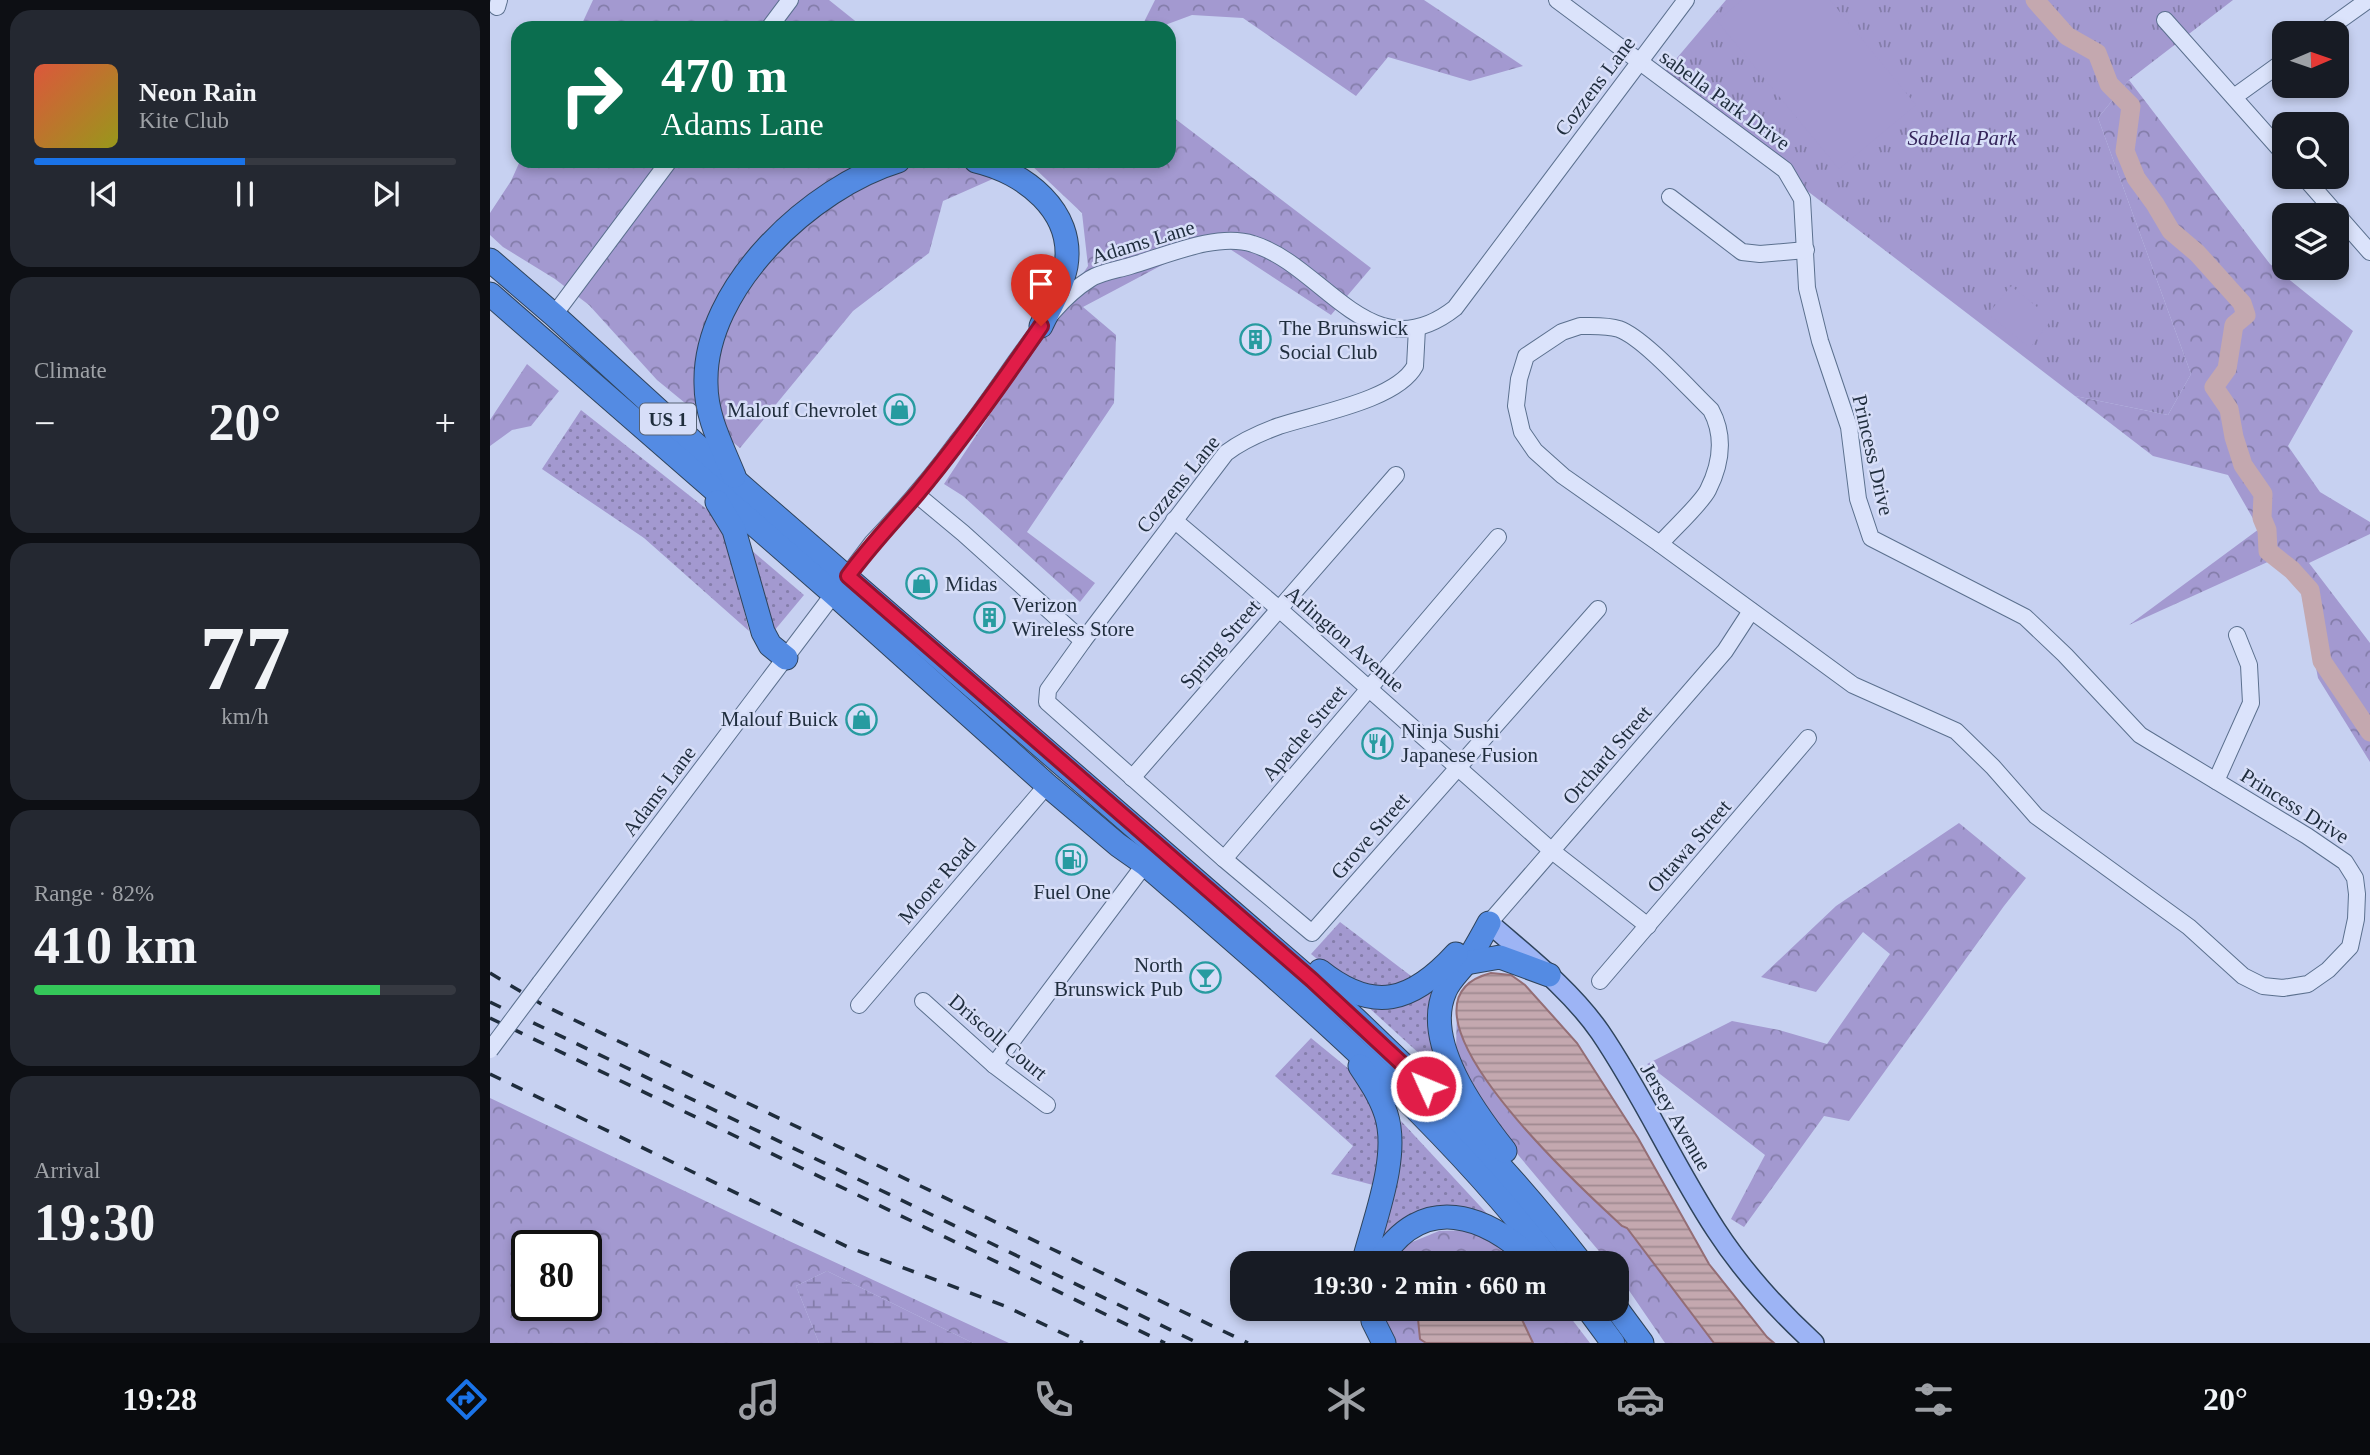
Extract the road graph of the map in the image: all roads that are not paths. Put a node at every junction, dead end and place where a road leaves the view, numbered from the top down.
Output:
1 (790, 0) edge
2 (1557, 0) edge
3 (1686, 0) edge
4 (2368, 0) edge
5 (2165, 20) dead end
6 (774, 21) edge
7 (2339, 21) edge
8 (1639, 63) junction
9 (2272, 70) edge
10 (2234, 97) junction
11 (2272, 140) edge
12 (664, 168) edge
13 (879, 168) edge
14 (998, 168) edge
15 (2315, 189) edge
16 (1670, 197) dead end
17 (1806, 250) junction
18 (2370, 252) edge
19 (490, 260) edge
20 (490, 294) edge
21 (554, 315) junction
22 (1041, 326) junction
23 (1417, 328) junction
24 (696, 474) junction
25 (1396, 475) dead end
26 (737, 482) junction
27 (916, 494) junction
28 (1174, 520) junction
29 (1498, 537) dead end
30 (1660, 544) junction
31 (841, 585) junction
32 (1598, 608) dead end
33 (1279, 609) junction
34 (1751, 611) junction
35 (2237, 635) dead end
36 (1083, 641) junction
37 (786, 658) junction
38 (1370, 689) junction
39 (1808, 738) dead end
40 (1459, 768) junction
41 (1132, 778) junction
42 (2216, 781) junction
43 (1047, 785) junction
44 (1552, 851) junction
45 (1224, 859) junction
46 (1145, 864) junction
47 (1222, 901) junction
48 (1489, 923) junction
49 (1648, 926) junction
50 (1312, 933) joint
51 (1466, 962) junction
52 (1549, 975) junction
53 (1600, 981) dead end
54 (923, 1000) dead end
55 (859, 1004) dead end
56 (1344, 1039) junction
57 (490, 1050) edge
58 (994, 1065) junction
59 (1047, 1105) dead end
60 (1558, 1233) junction
61 (1366, 1251) edge
62 (1386, 1251) edge
63 (1523, 1251) edge
64 (1543, 1251) edge
65 (1572, 1251) edge
66 (1362, 1321) edge
67 (1373, 1321) edge
68 (1593, 1321) edge
69 (1597, 1321) edge
70 (1626, 1321) edge
71 (1612, 1341) edge
72 (1368, 1343) edge
73 (1384, 1343) edge
74 (1642, 1343) edge
75 (1814, 1343) edge

1 - 6 street
2 - 8 street, sabella Park Drive
3 - 8 street, Cozzens Lane
4 - 7 street
5 - 10 street
8 - 17 street, sabella Park Drive
8 - 23 street, Cozzens Lane
9 - 10 street
10 - 11 street
12 - 21 street
13 - 26 highway
14 - 22 highway
15 - 18 street
16 - 17 street
17 - 42 street, Princess Drive
19 - 21 highway, US 1
20 - 24 highway, US 1
21 - 26 highway, US 1
22 - 23 street, Adams Lane
22 - 27 street, Adams Lane
23 - 28 street, Cozzens Lane
24 - 31 highway, US 1
24 - 37 highway
25 - 33 street, Spring Street
26 - 31 highway, US 1
27 - 31 street, Adams Lane
27 - 36 street
28 - 33 street, Arlington Avenue
28 - 36 street, Cozzens Lane
29 - 38 street, Apache Street
30 - 30 street, Princess Drive
30 - 34 street, Princess Drive
31 - 37 street, Adams Lane
31 - 43 highway, US 1
31 - 47 highway, US 1
32 - 40 street, Grove Street
33 - 38 street, Arlington Avenue
33 - 41 street, Spring Street
34 - 42 street, Princess Drive
34 - 44 street, Orchard Street
35 - 42 street
36 - 41 street, Cozzens Lane
37 - 57 street, Adams Lane, bridge
38 - 40 street, Arlington Avenue
38 - 45 street, Apache Street
39 - 49 street, Ottawa Street
40 - 44 street, Arlington Avenue
40 - 50 street, Grove Street
41 - 45 street, Cozzens Lane
43 - 46 highway, US 1
43 - 55 street, Moore Road
44 - 48 street, Orchard Street
44 - 49 street, Arlington Avenue
45 - 50 street, Cozzens Lane
46 - 56 highway, US 1
46 - 58 street
47 - 48 highway
47 - 60 highway, US 1
48 - 51 highway
48 - 52 main road, Jersey Avenue
49 - 53 street, Ottawa Street
51 - 52 highway
51 - 60 highway
52 - 75 main road, Jersey Avenue
54 - 58 street, Driscoll Court
56 - 61 highway
56 - 64 highway, US 1
58 - 59 street, Driscoll Court
60 - 65 highway, US 1
62 - 63 highway
66 - 72 highway
67 - 73 highway
68 - 71 highway
69 - 71 highway
70 - 74 highway

